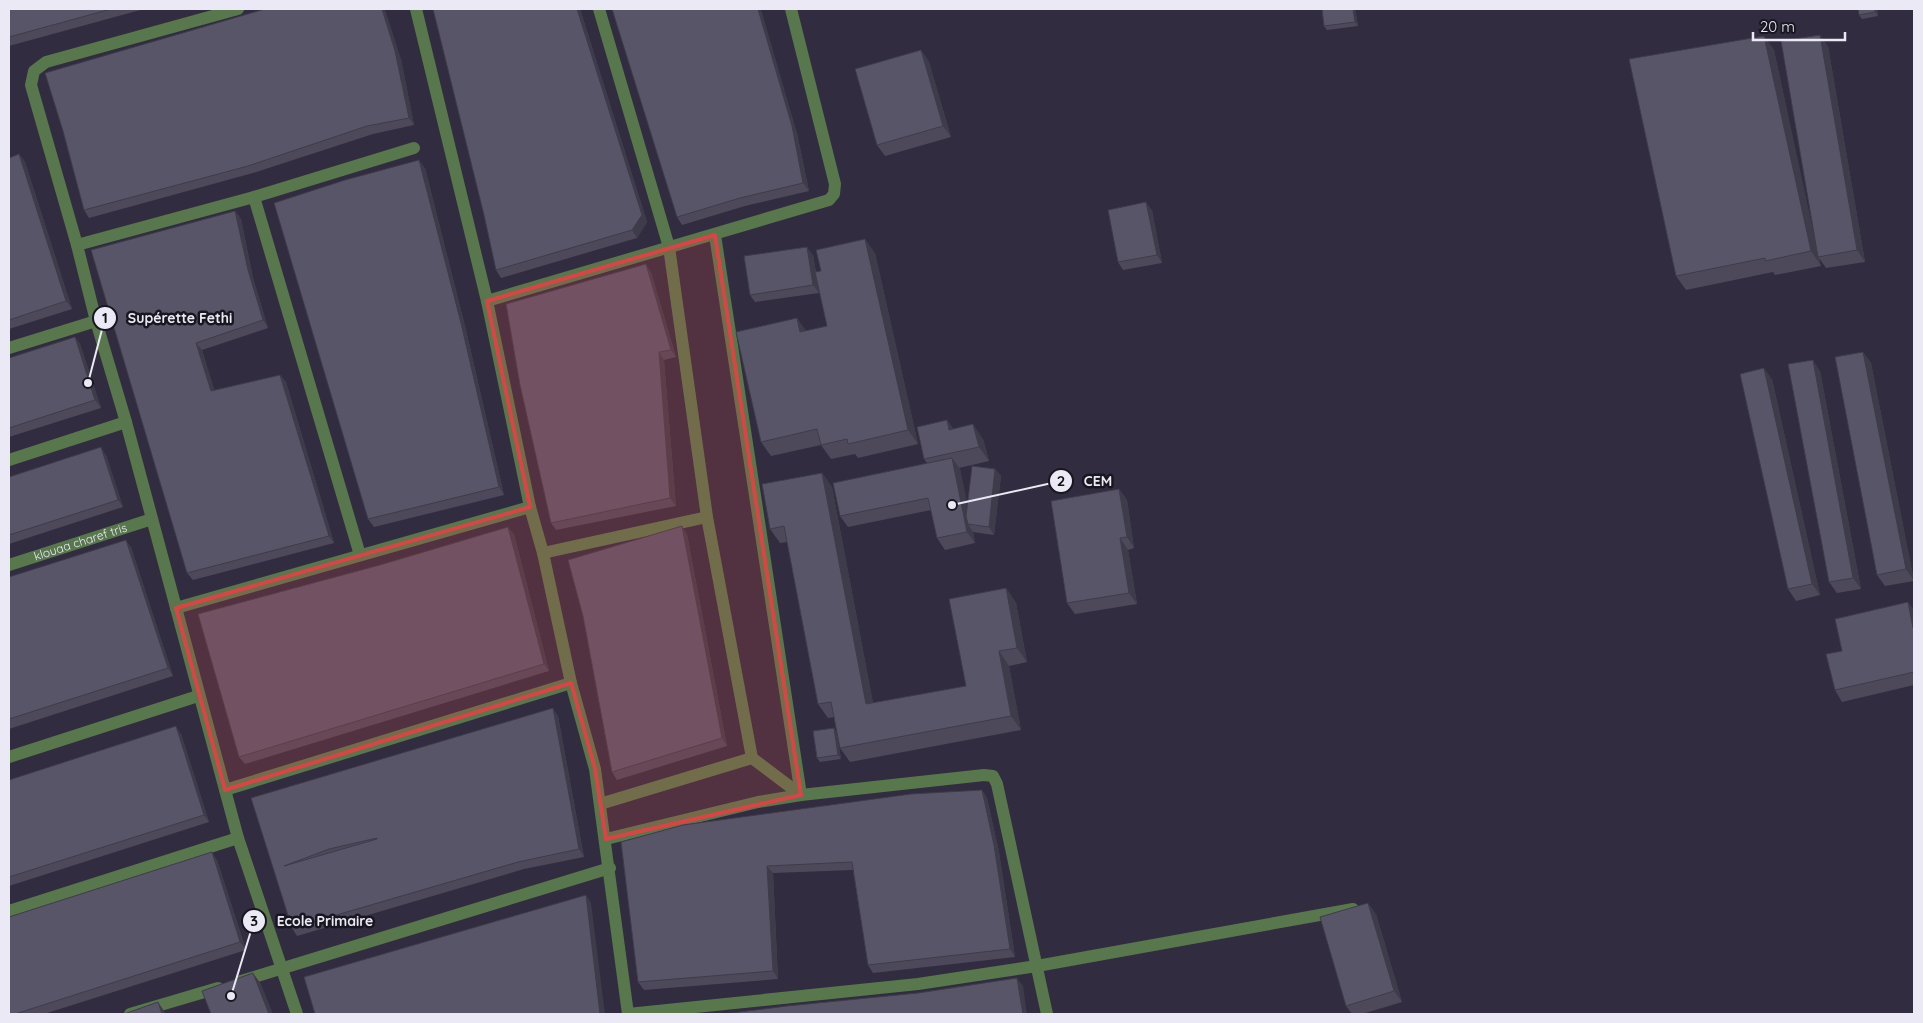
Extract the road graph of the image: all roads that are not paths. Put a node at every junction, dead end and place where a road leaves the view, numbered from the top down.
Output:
1 (238, 9) edge
2 (416, 9) edge
3 (599, 9) edge
4 (791, 9) edge
5 (414, 148) dead end
6 (254, 197) junction
7 (715, 235) junction
8 (77, 245) junction
9 (669, 247) junction
10 (487, 301) junction
11 (96, 321) junction
12 (9, 348) edge
13 (126, 422) junction
14 (9, 460) edge
15 (530, 507) junction
16 (707, 516) junction
17 (152, 519) junction
18 (543, 553) junction
19 (360, 554) junction
20 (9, 565) edge
21 (176, 608) junction
22 (571, 684) junction
23 (198, 696) junction
24 (9, 757) edge
25 (752, 758) junction
26 (225, 790) junction
27 (801, 795) junction
28 (600, 804) junction
29 (238, 838) junction
30 (606, 839) junction
31 (610, 868) junction
32 (1366, 907) edge
33 (9, 911) edge
34 (1037, 966) junction
35 (283, 968) junction
36 (130, 1014) edge
37 (297, 1014) edge
38 (628, 1014) edge
39 (1047, 1014) edge

1 - 8 street
2 - 10 street
3 - 9 street
4 - 7 street
5 - 6 street
6 - 8 street
6 - 19 street
7 - 9 street
7 - 27 street
8 - 11 street
9 - 10 street
9 - 16 street
10 - 15 street
11 - 12 street
11 - 13 street
13 - 14 street
13 - 17 street
15 - 18 street
15 - 19 street
16 - 18 street
16 - 25 street
17 - 20 street, klouaa charef tris
17 - 21 street
18 - 22 street
19 - 21 street
21 - 23 street
22 - 26 street
22 - 28 street
23 - 24 street
23 - 26 street
25 - 27 street
25 - 28 street
26 - 29 street
27 - 30 street
27 - 34 street
28 - 30 street
29 - 33 street
29 - 35 street
30 - 31 street
31 - 35 street
31 - 38 street
32 - 34 street
34 - 38 street
34 - 39 street
35 - 36 street
35 - 37 street

